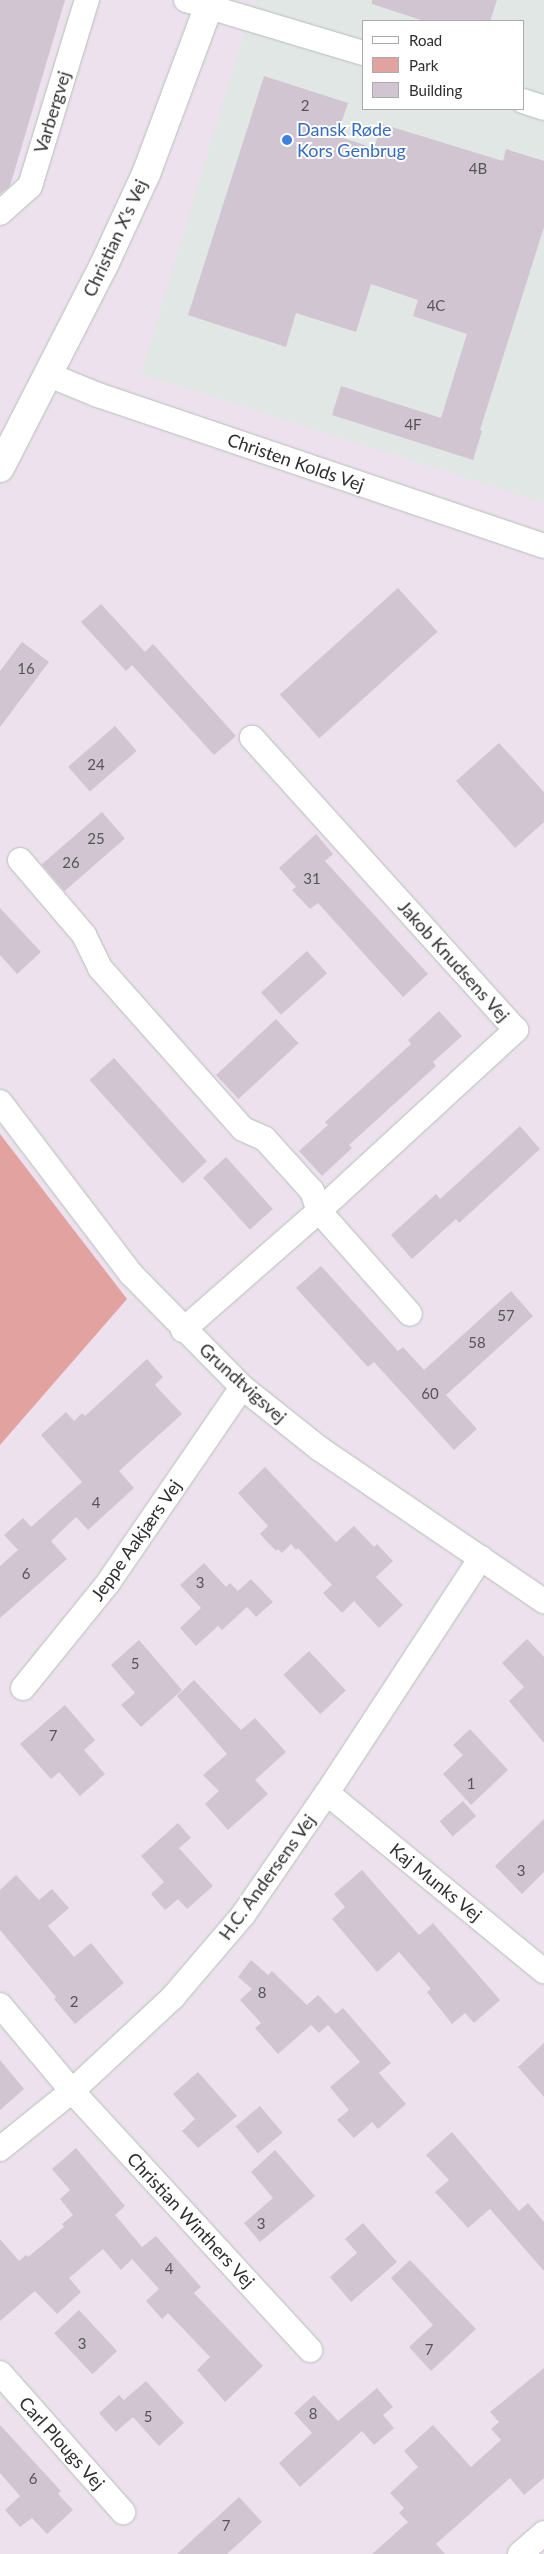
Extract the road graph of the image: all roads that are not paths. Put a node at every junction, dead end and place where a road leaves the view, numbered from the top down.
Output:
1 (86, 0) edge
2 (202, 2) edge
3 (362, 53) edge
4 (524, 101) edge
5 (544, 108) edge
6 (0, 213) edge
7 (49, 375) junction
8 (0, 468) edge
9 (544, 546) edge
10 (252, 738) dead end
11 (20, 860) dead end
12 (0, 1102) edge
13 (319, 1211) junction
14 (410, 1314) dead end
15 (183, 1330) junction
16 (242, 1387) junction
17 (481, 1558) junction
18 (544, 1601) edge
19 (23, 1688) dead end
20 (327, 1793) junction
21 (544, 1970) edge
22 (0, 2005) edge
23 (72, 2091) junction
24 (0, 2150) edge
25 (310, 2350) dead end
26 (0, 2373) edge
27 (123, 2512) dead end
28 (544, 2533) edge
29 (520, 2554) edge

1 - 6 street, Varbergvej
2 - 3 street
2 - 7 street, Christian X's Vej
4 - 5 street
7 - 8 street, Christian X's Vej
7 - 9 street, Christen Kolds Vej
10 - 13 street, Jakob Knudsens Vej
11 - 13 street
12 - 15 street, Grundtvigsvej
13 - 14 street
13 - 15 street, Jakob Knudsens Vej
15 - 16 street, Grundtvigsvej
16 - 17 street, Grundtvigsvej
16 - 19 street, Jeppe Aakjærs Vej
17 - 18 street, Grundtvigsvej
17 - 20 street, H.C. Andersens Vej
20 - 21 street, Kaj Munks Vej
20 - 23 street, H.C. Andersens Vej
22 - 23 street, Christian Winthers Vej
23 - 24 street, H.C. Andersens Vej
23 - 25 street, Christian Winthers Vej
26 - 27 street, Carl Plougs Vej
28 - 29 street

